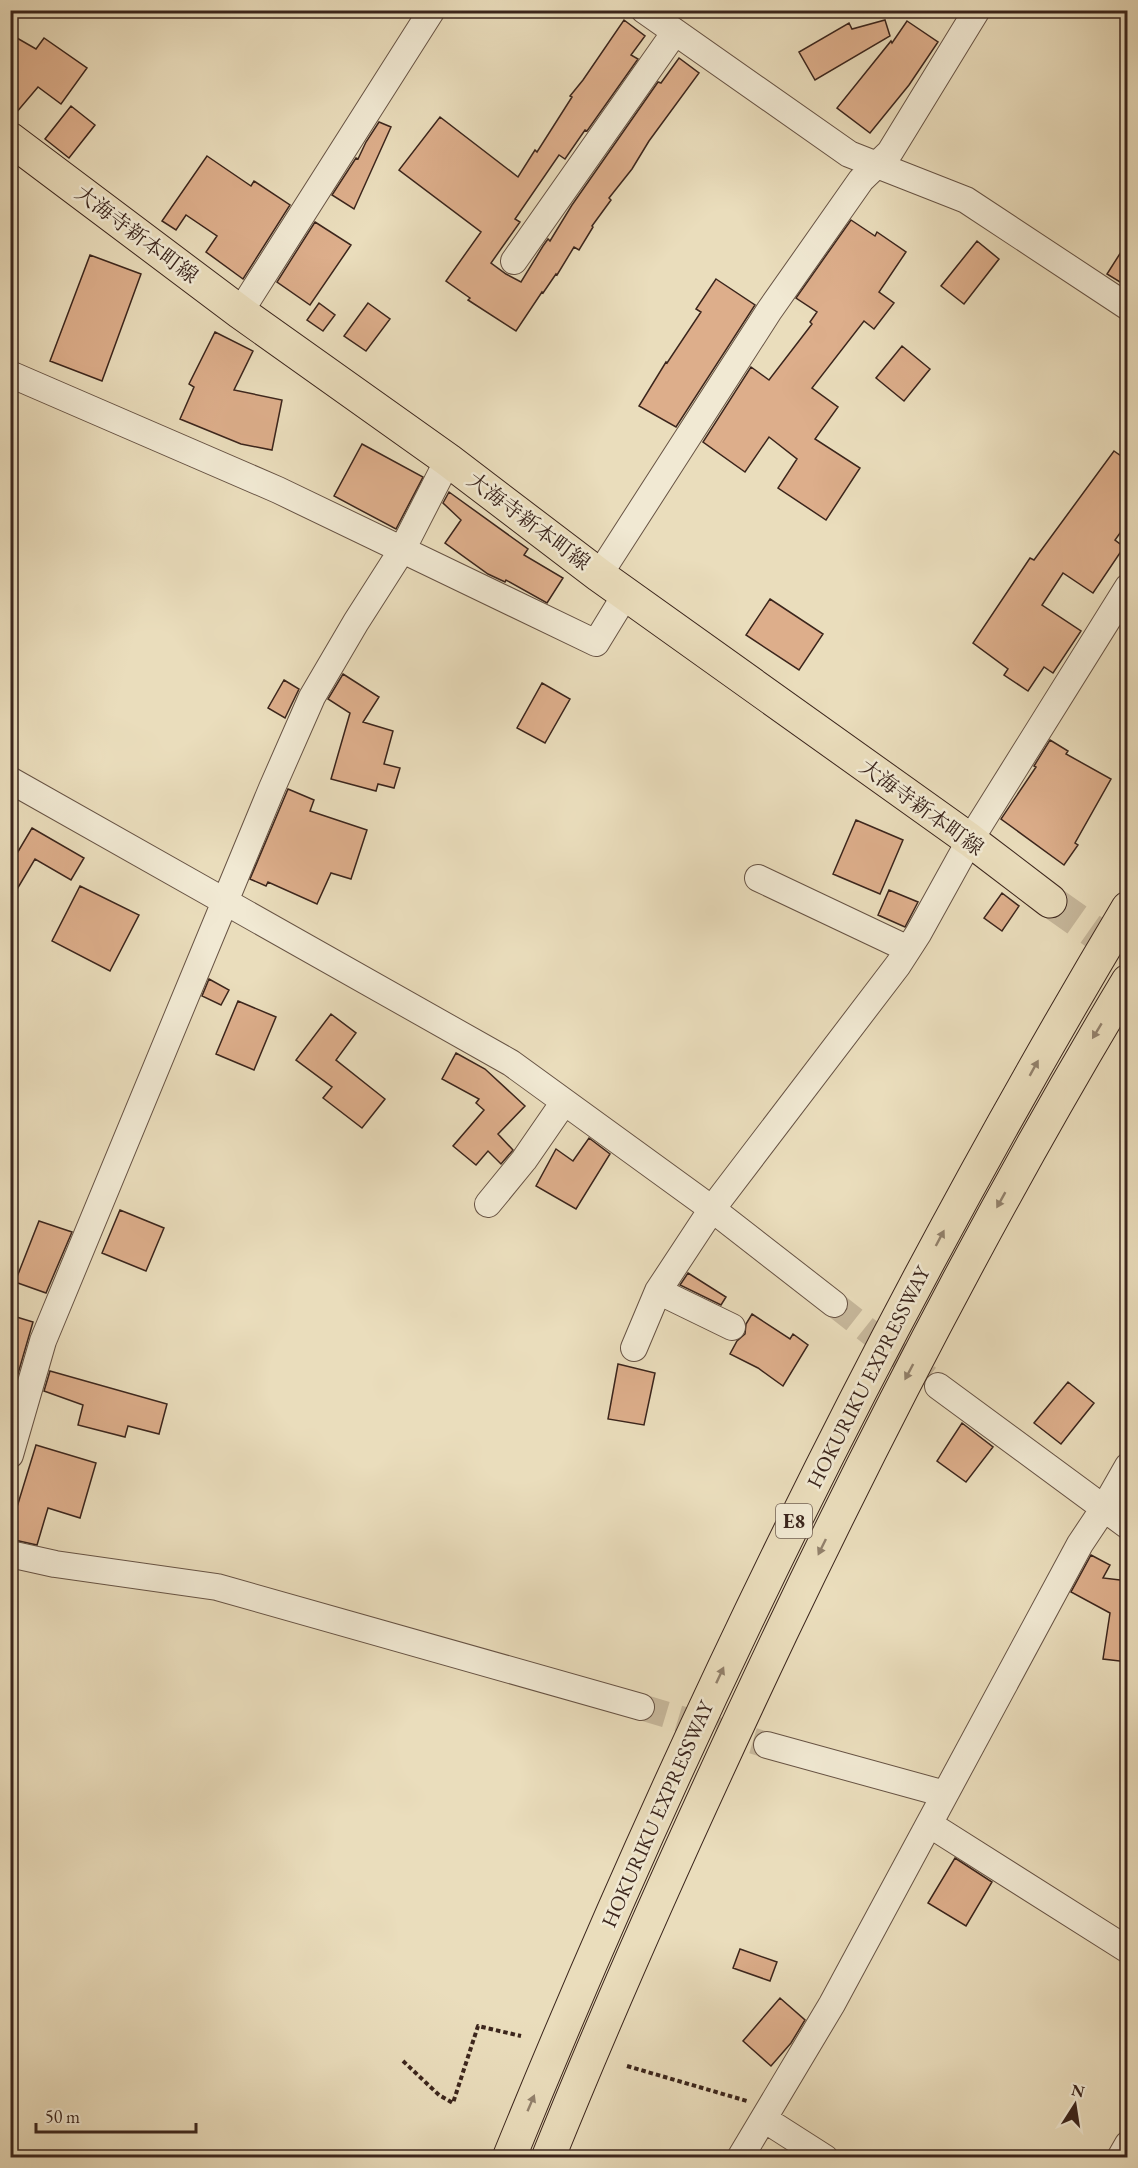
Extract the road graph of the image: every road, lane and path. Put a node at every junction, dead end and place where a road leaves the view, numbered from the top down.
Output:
1 (432, 10) edge
2 (644, 10) edge
3 (977, 10) edge
4 (675, 32) junction
5 (10, 139) edge
6 (875, 165) junction
7 (514, 261) dead end
8 (1128, 307) edge
9 (240, 312) junction
10 (10, 374) edge
11 (448, 460) junction
12 (402, 550) junction
13 (599, 575) junction
14 (1128, 587) edge
15 (626, 594) junction
16 (10, 780) edge
17 (970, 840) junction
18 (758, 878) dead end
19 (1050, 900) tunnel mouth
20 (226, 901) junction
21 (1128, 908) edge
22 (908, 950) junction
23 (1128, 981) edge
24 (564, 1102) junction
25 (488, 1204) dead end
26 (712, 1209) junction
27 (658, 1291) junction
28 (834, 1304) tunnel mouth
29 (732, 1327) dead end
30 (634, 1348) dead end
31 (938, 1386) tunnel mouth
32 (10, 1455) edge
33 (1128, 1466) edge
34 (1104, 1508) junction
35 (1128, 1526) edge
36 (10, 1554) edge
37 (641, 1707) tunnel mouth
38 (767, 1745) tunnel mouth
39 (945, 1794) junction
40 (929, 1824) junction
41 (1128, 1950) edge
42 (521, 2036) dead end
43 (403, 2061) dead end
44 (627, 2066) dead end
45 (767, 2113) junction
46 (1128, 2144) edge
47 (509, 2157) edge
48 (548, 2157) edge
49 (740, 2157) edge
50 (825, 2157) edge
51 (1120, 2157) edge

1 - 9 street
2 - 4 street
3 - 6 street
4 - 6 street
4 - 7 street
5 - 9 main road, 大海寺新本町線
6 - 8 street
6 - 13 street
9 - 11 main road, 大海寺新本町線
10 - 12 street
11 - 12 street
11 - 13 main road, 大海寺新本町線
12 - 15 street
12 - 20 street
13 - 15 main road, 大海寺新本町線
14 - 17 street
15 - 17 main road, 大海寺新本町線
16 - 20 street
17 - 19 main road, 大海寺新本町線
17 - 22 street
18 - 22 street
20 - 24 street
20 - 32 street
47 -> 21 main road, HOKURIKU EXPRESSWAY / E8
22 - 26 street
23 -> 48 main road, HOKURIKU EXPRESSWAY / E8
24 - 25 street
24 - 26 street
26 - 27 street
26 - 28 street
27 - 29 street
27 - 30 street
31 - 34 street
33 - 34 street
34 - 35 street
34 - 39 street
36 - 37 street
38 - 39 street
39 - 40 street
40 - 41 street
40 - 45 street
42 - 43 path
44 - 45 path
45 - 49 street
45 - 50 street
46 - 51 street

